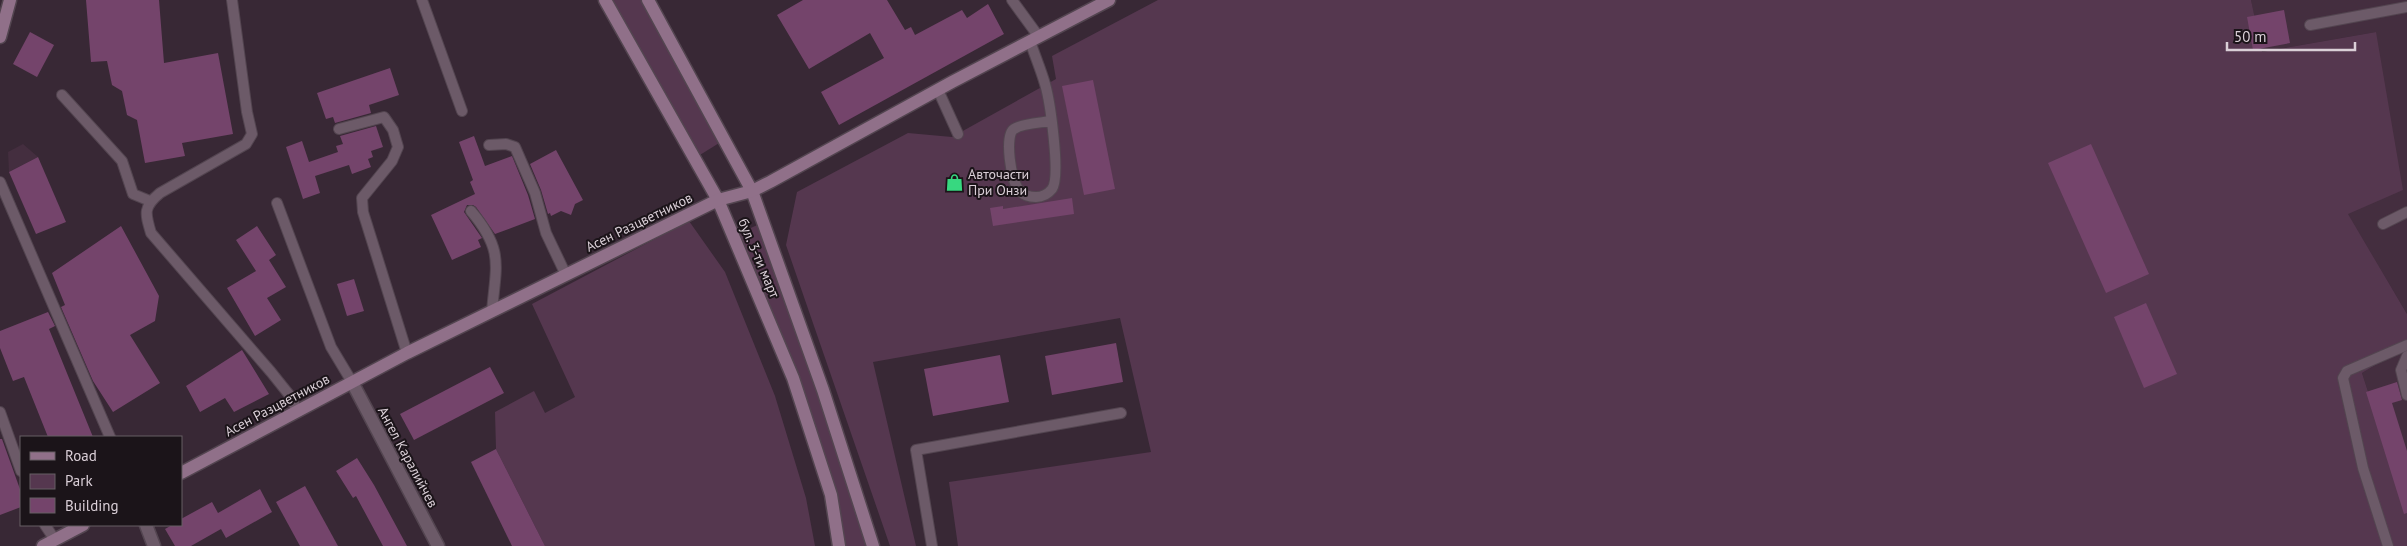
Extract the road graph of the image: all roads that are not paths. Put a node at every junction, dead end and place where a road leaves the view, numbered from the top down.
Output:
1 (10, 0) edge
2 (232, 0) edge
3 (422, 0) edge
4 (605, 0) edge
5 (648, 0) edge
6 (1012, 0) edge
7 (1109, 0) edge
8 (2407, 7) edge
9 (2310, 25) dead end
10 (0, 37) edge
11 (1034, 39) junction
12 (938, 90) junction
13 (62, 96) dead end
14 (462, 111) dead end
15 (1051, 121) junction
16 (338, 129) dead end
17 (958, 134) dead end
18 (489, 144) dead end
19 (0, 182) edge
20 (752, 191) junction
21 (718, 200) junction
22 (150, 201) junction
23 (276, 203) dead end
24 (471, 211) dead end
25 (2407, 212) edge
26 (2383, 224) dead end
27 (566, 275) junction
28 (492, 311) junction
29 (2407, 345) edge
30 (407, 353) junction
31 (2407, 356) edge
32 (352, 382) junction
33 (2407, 395) edge
34 (0, 412) edge
35 (297, 412) junction
36 (1121, 413) dead end
37 (110, 436) edge
38 (20, 468) edge
39 (182, 472) edge
40 (46, 526) edge
41 (81, 526) edge
42 (146, 526) edge
43 (55, 540) junction
44 (43, 546) edge
45 (154, 546) edge
46 (438, 546) edge
47 (840, 546) edge
48 (873, 546) edge
49 (932, 546) edge
50 (2388, 546) edge

1 - 10 street
2 - 22 lane
3 - 14 lane
4 - 21 street, бул. 3-ти март
5 - 20 street, бул. 3-ти март
6 - 11 lane
7 - 11 street, Асен Разцветников
8 - 9 lane
11 - 12 street, Асен Разцветников
11 - 15 lane
12 - 17 lane
12 - 20 street, Асен Разцветников
13 - 22 lane
15 - 15 lane
16 - 30 lane
18 - 27 lane
19 - 37 lane
20 - 21 street, Асен Разцветников
20 - 48 street, бул. 3-ти март
21 - 27 street, Асен Разцветников
21 - 47 street, бул. 3-ти март
22 - 35 lane
23 - 32 lane
24 - 28 lane
25 - 26 lane
27 - 28 street, Асен Разцветников
28 - 30 street, Асен Разцветников
29 - 50 lane
30 - 32 street, Асен Разцветников
31 - 33 lane
32 - 35 street, Асен Разцветников
32 - 46 street, Ангел Каралийчев
34 - 38 lane
35 - 39 street, Асен Разцветников
36 - 49 lane
40 - 43 lane
41 - 43 street
42 - 45 street
43 - 44 street

